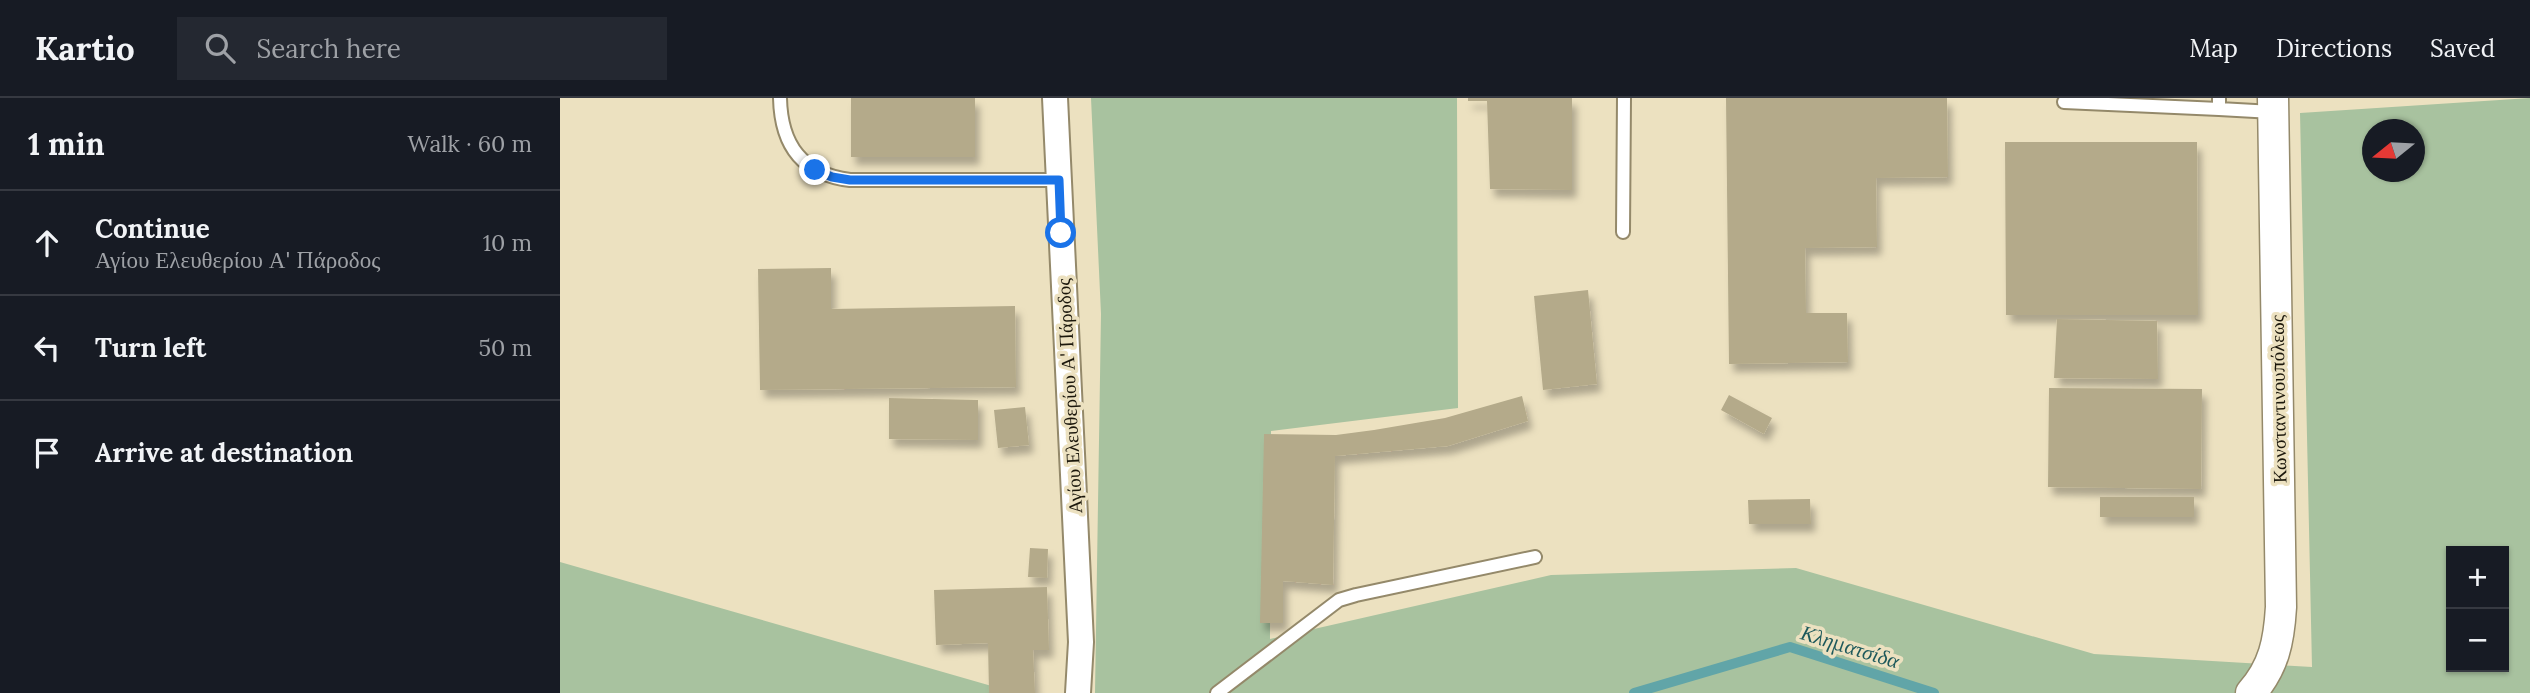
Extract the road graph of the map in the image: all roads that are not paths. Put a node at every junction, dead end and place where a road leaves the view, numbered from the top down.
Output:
1 (780, 98) edge
2 (1055, 98) edge
3 (1624, 98) edge
4 (2064, 102) dead end
5 (2219, 104) edge
6 (2273, 105) edge
7 (1059, 180) junction
8 (1623, 232) dead end
9 (1535, 557) dead end
10 (1078, 693) edge
11 (1217, 693) edge
12 (2251, 693) edge

1 - 7 lane
2 - 7 street, Αγίου Ελευθερίου Α' Πάροδος
3 - 8 lane
4 - 5 lane
5 - 6 lane
6 - 12 street, Κωνσταντινουπόλεως
7 - 10 street, Αγίου Ελευθερίου Α' Πάροδος
9 - 11 lane

